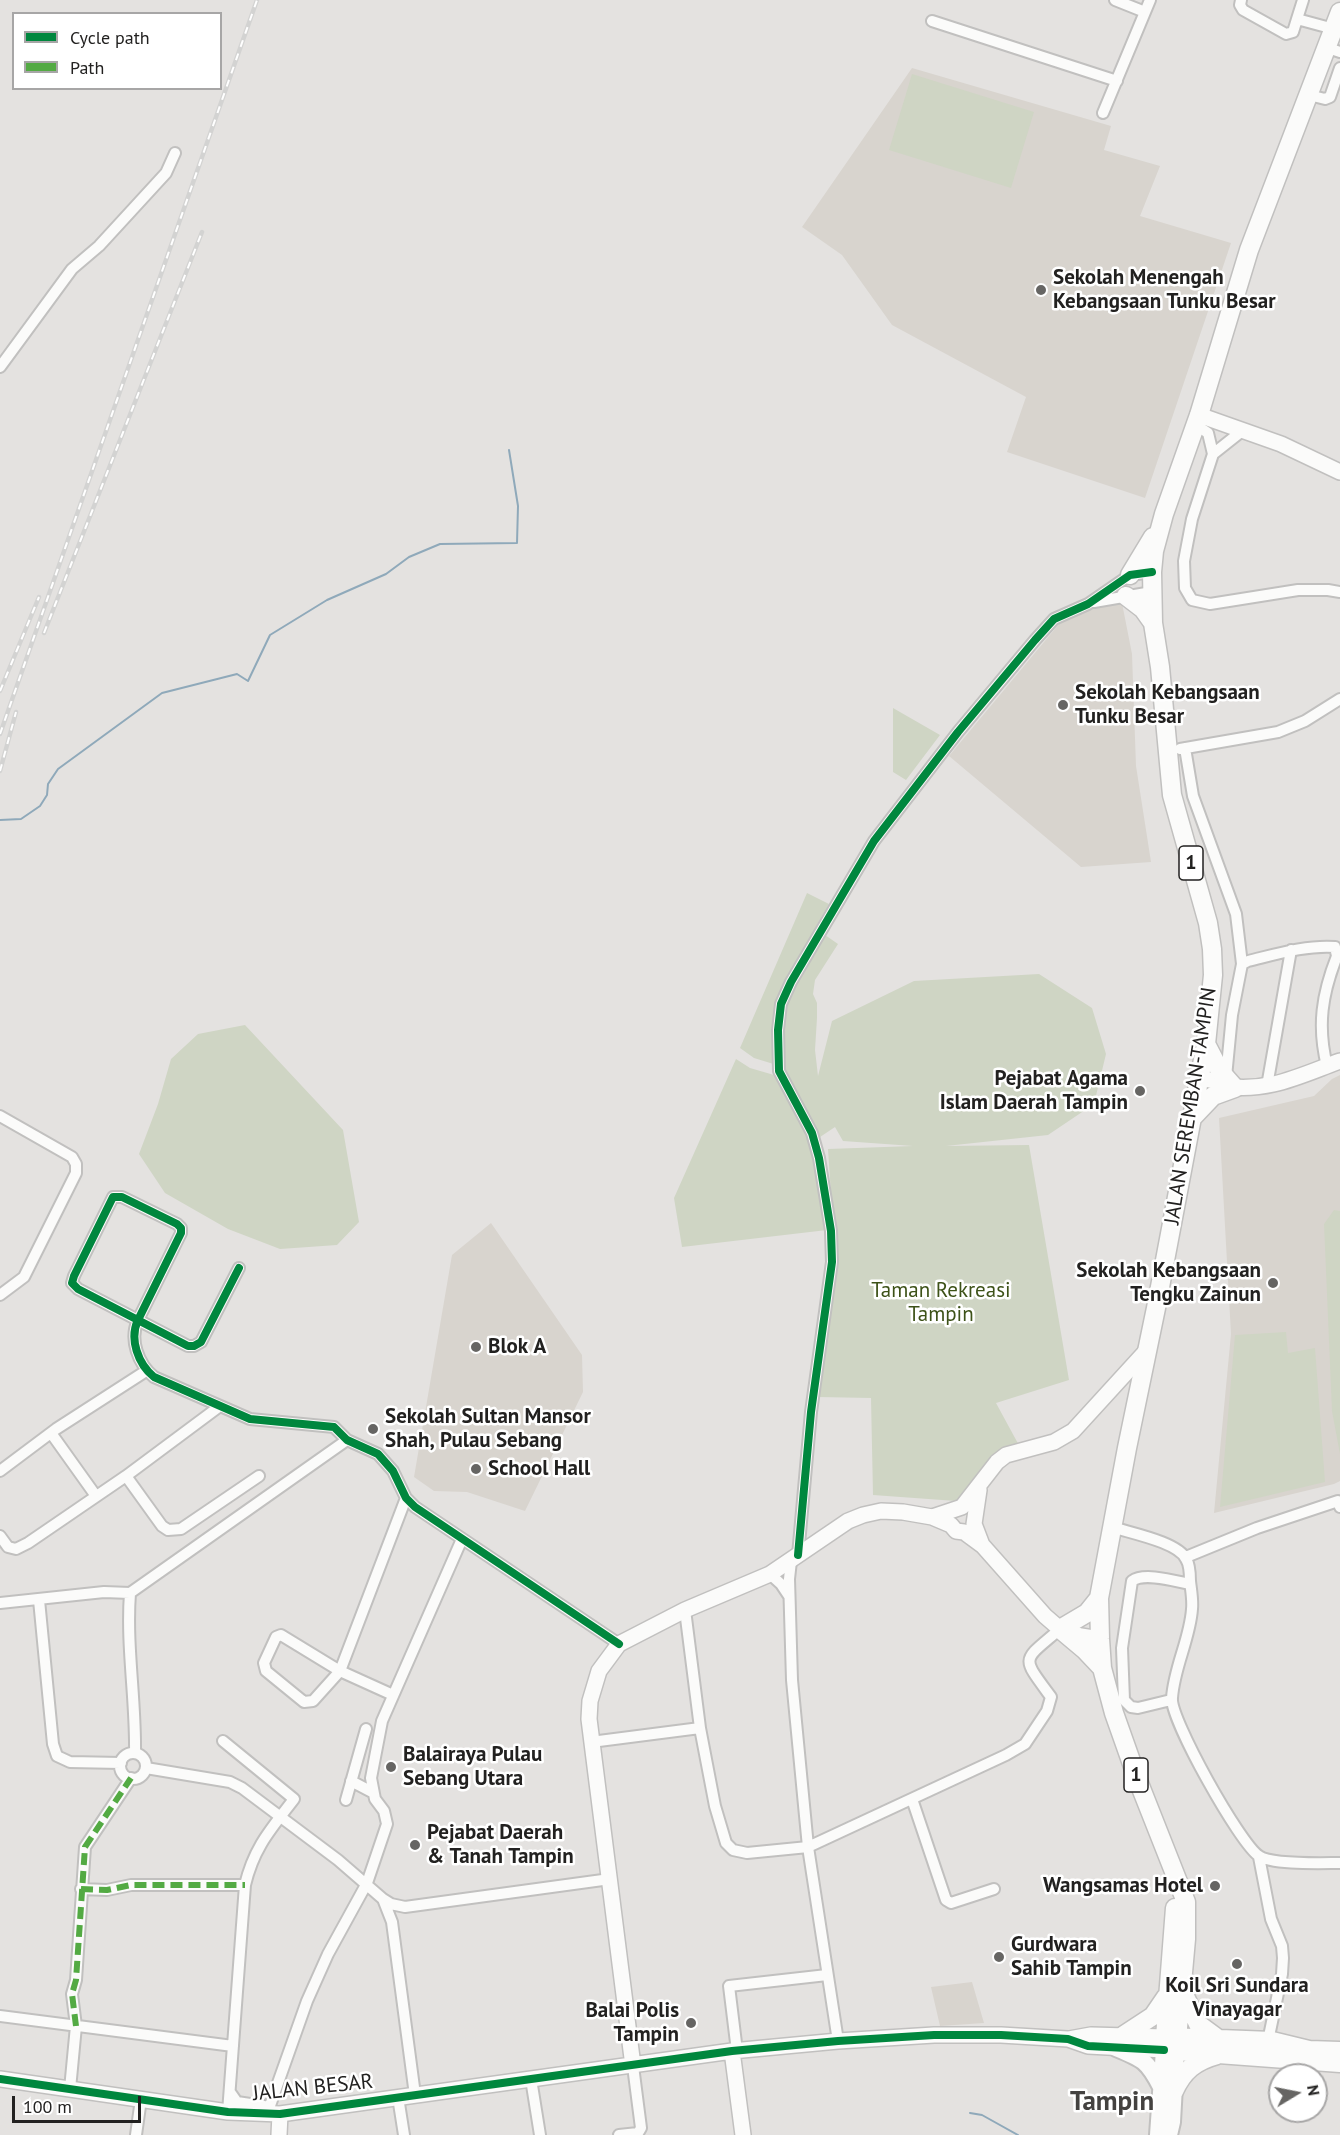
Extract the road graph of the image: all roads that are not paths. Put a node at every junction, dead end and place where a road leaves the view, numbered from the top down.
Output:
1 (1115, 0) edge
2 (1150, 0) edge
3 (1241, 0) edge
4 (1303, 0) edge
5 (1145, 12) junction
6 (1297, 19) junction
7 (1337, 20) edge
8 (932, 21) dead end
9 (1334, 50) edge
10 (1340, 68) edge
11 (1117, 81) junction
12 (1309, 95) junction
13 (1103, 113) dead end
14 (175, 153) dead end
15 (0, 367) edge
16 (1197, 420) junction
17 (1242, 431) junction
18 (1213, 454) junction
19 (1340, 472) edge
20 (1162, 523) junction
21 (1152, 572) junction
22 (1130, 575) junction
23 (1152, 591) junction
24 (1340, 592) edge
25 (1126, 596) junction
26 (1088, 604) junction
27 (1153, 623) junction
28 (1340, 699) edge
29 (1176, 750) junction
30 (1291, 950) junction
31 (1338, 953) edge
32 (1242, 964) junction
33 (1206, 1044) junction
34 (1334, 1063) edge
35 (1199, 1082) junction
36 (1227, 1085) junction
37 (1267, 1086) junction
38 (0, 1116) edge
39 (1193, 1117) junction
40 (239, 1268) dead end
41 (0, 1294) edge
42 (138, 1320) junction
43 (1148, 1350) junction
44 (146, 1371) junction
45 (220, 1406) junction
46 (51, 1433) junction
47 (347, 1440) junction
48 (0, 1471) edge
49 (126, 1476) junction
50 (259, 1476) dead end
51 (96, 1496) junction
52 (406, 1498) junction
53 (1339, 1503) edge
54 (963, 1519) junction
55 (1112, 1527) junction
56 (0, 1536) edge
57 (462, 1539) junction
58 (1186, 1557) junction
59 (795, 1558) junction
60 (770, 1574) junction
61 (1190, 1584) junction
62 (130, 1593) junction
63 (1099, 1598) junction
64 (791, 1599) junction
65 (39, 1600) junction
66 (0, 1603) edge
67 (685, 1611) junction
68 (1060, 1629) junction
69 (1122, 1638) junction
70 (1100, 1639) junction
71 (619, 1644) junction
72 (1102, 1668) junction
73 (340, 1671) junction
74 (393, 1695) junction
75 (1171, 1700) junction
76 (700, 1728) junction
77 (366, 1729) dead end
78 (223, 1741) dead end
79 (591, 1742) junction
80 (135, 1753) junction
81 (121, 1763) junction
82 (146, 1768) junction
83 (131, 1778) junction
84 (351, 1781) junction
85 (372, 1792) junction
86 (912, 1799) junction
87 (346, 1800) dead end
88 (280, 1817) junction
89 (808, 1846) junction
90 (1259, 1857) junction
91 (1340, 1863) edge
92 (610, 1879) junction
93 (367, 1883) junction
94 (245, 1885) junction
95 (81, 1889) junction
96 (994, 1890) dead end
97 (383, 1899) junction
98 (405, 1907) junction
99 (394, 1937) junction
100 (827, 1975) junction
101 (1175, 1991) junction
102 (0, 2016) edge
103 (76, 2026) junction
104 (838, 2041) junction
105 (1268, 2041) junction
106 (1120, 2042) junction
107 (1171, 2043) junction
108 (233, 2046) junction
109 (1219, 2046) junction
110 (1340, 2050) edge
111 (734, 2051) junction
112 (1340, 2063) edge
113 (633, 2066) junction
114 (0, 2079) edge
115 (531, 2079) junction
116 (70, 2089) junction
117 (1167, 2089) junction
118 (230, 2092) junction
119 (415, 2095) junction
120 (398, 2097) junction
121 (141, 2099) junction
122 (228, 2112) junction
123 (272, 2112) junction
124 (136, 2135) edge
125 (279, 2135) edge
126 (404, 2135) edge
127 (540, 2135) edge
128 (619, 2135) edge
129 (743, 2135) edge
130 (1158, 2135) edge
131 (1169, 2135) edge

1 - 5 street
2 - 5 street
3 - 6 street
4 - 6 street
5 - 11 street
6 - 7 street
7 - 9 highway, JALAN SEREMBAN-TAMPIN / 1
8 - 11 street
9 - 12 highway, JALAN SEREMBAN-TAMPIN / 1
10 - 12 street
11 - 13 street
12 - 16 highway, JALAN SEREMBAN-TAMPIN / 1
14 - 15 street
16 - 17 street
16 - 18 street
16 - 20 highway, JALAN SEREMBAN-TAMPIN / 1
17 - 18 street
17 - 19 street
18 - 24 street
20 - 21 highway, JALAN SEREMBAN-TAMPIN / 1
20 - 22 highway
21 - 22 street
21 - 23 highway, JALAN SEREMBAN-TAMPIN / 1
22 - 26 street
23 - 25 street
23 - 27 highway, JALAN SEREMBAN-TAMPIN / 1
25 - 26 street
25 - 27 highway
26 - 59 street
27 - 29 highway, JALAN SEREMBAN-TAMPIN / 1
28 - 29 street
29 - 32 street
29 - 33 highway, JALAN SEREMBAN-TAMPIN / 1
30 - 31 street
30 - 32 street
30 - 37 street
31 - 34 street
32 - 36 street
33 - 35 highway, JALAN SEREMBAN-TAMPIN / 1
33 - 36 highway
34 - 37 street
35 - 36 street
35 - 39 highway, JALAN SEREMBAN-TAMPIN / 1
36 - 37 street
36 - 39 highway
38 - 41 street
39 - 43 highway, JALAN SEREMBAN-TAMPIN / 1
40 - 42 street
42 - 42 street
42 - 44 street
43 - 54 street
43 - 55 highway, JALAN SEREMBAN-TAMPIN / 1
44 - 45 street
44 - 46 street
45 - 47 street
45 - 49 street
46 - 48 street
46 - 51 street
47 - 52 street
47 - 62 street
49 - 50 street
49 - 51 street
51 - 56 street
52 - 57 street
52 - 73 street
53 - 58 street
54 - 59 street
54 - 68 street
55 - 58 street
55 - 63 highway, JALAN SEREMBAN-TAMPIN / 1
57 - 71 street
57 - 74 street
58 - 61 street
59 - 60 street
59 - 64 street
60 - 64 street
60 - 67 street
61 - 69 street
61 - 75 street
62 - 65 street
62 - 80 street
63 - 68 highway
63 - 70 highway, JALAN SEREMBAN-TAMPIN / 1
64 - 89 street
65 - 66 street
65 - 81 street
67 - 71 street
67 - 76 street
68 - 70 street
68 - 72 highway
68 - 86 street
69 - 70 street
69 - 75 street
70 - 72 highway, JALAN SEREMBAN-TAMPIN / 1
71 - 79 street
72 - 101 highway, JALAN SEREMBAN-TAMPIN / 1
73 - 73 street
73 - 74 street
74 - 85 street
75 - 90 street
76 - 79 street
76 - 89 street
77 - 84 street
78 - 88 street
79 - 92 street
80 - 81 street
80 - 82 street
81 - 83 street
82 - 83 street
82 - 88 street
83 - 95 street
84 - 85 street
84 - 87 street
85 - 93 street
86 - 89 street
86 - 96 street
88 - 93 street
88 - 94 street
89 - 100 street
90 - 91 street
90 - 105 street
92 - 98 street
92 - 113 street
93 - 97 street
93 - 123 street
94 - 95 street
94 - 108 street
95 - 103 street
97 - 98 street
97 - 99 street
98 - 99 street
99 - 119 street
100 - 104 street
100 - 111 street
101 - 106 highway
101 - 107 highway, JALAN SEREMBAN-TAMPIN / 1
101 - 109 highway
102 - 103 street
103 - 108 street
103 - 116 street
104 - 106 street, JALAN BESAR
104 - 111 street, JALAN BESAR
105 - 109 highway
105 - 110 highway
106 - 107 street, JALAN BESAR
106 - 117 main road
107 - 109 highway
107 - 117 main road
108 - 118 street
109 - 112 highway
109 - 117 highway
111 - 113 street, JALAN BESAR
111 - 129 street
113 - 115 street, JALAN BESAR
113 - 128 street
114 - 116 street, JALAN BESAR
115 - 119 street, JALAN BESAR
115 - 127 street
116 - 121 street, JALAN BESAR
117 - 130 main road
117 - 131 main road
118 - 122 street
118 - 123 street
119 - 120 street, JALAN BESAR
120 - 123 street, JALAN BESAR
120 - 126 street
121 - 122 street, JALAN BESAR
121 - 124 street
122 - 123 street, JALAN BESAR
123 - 125 street

